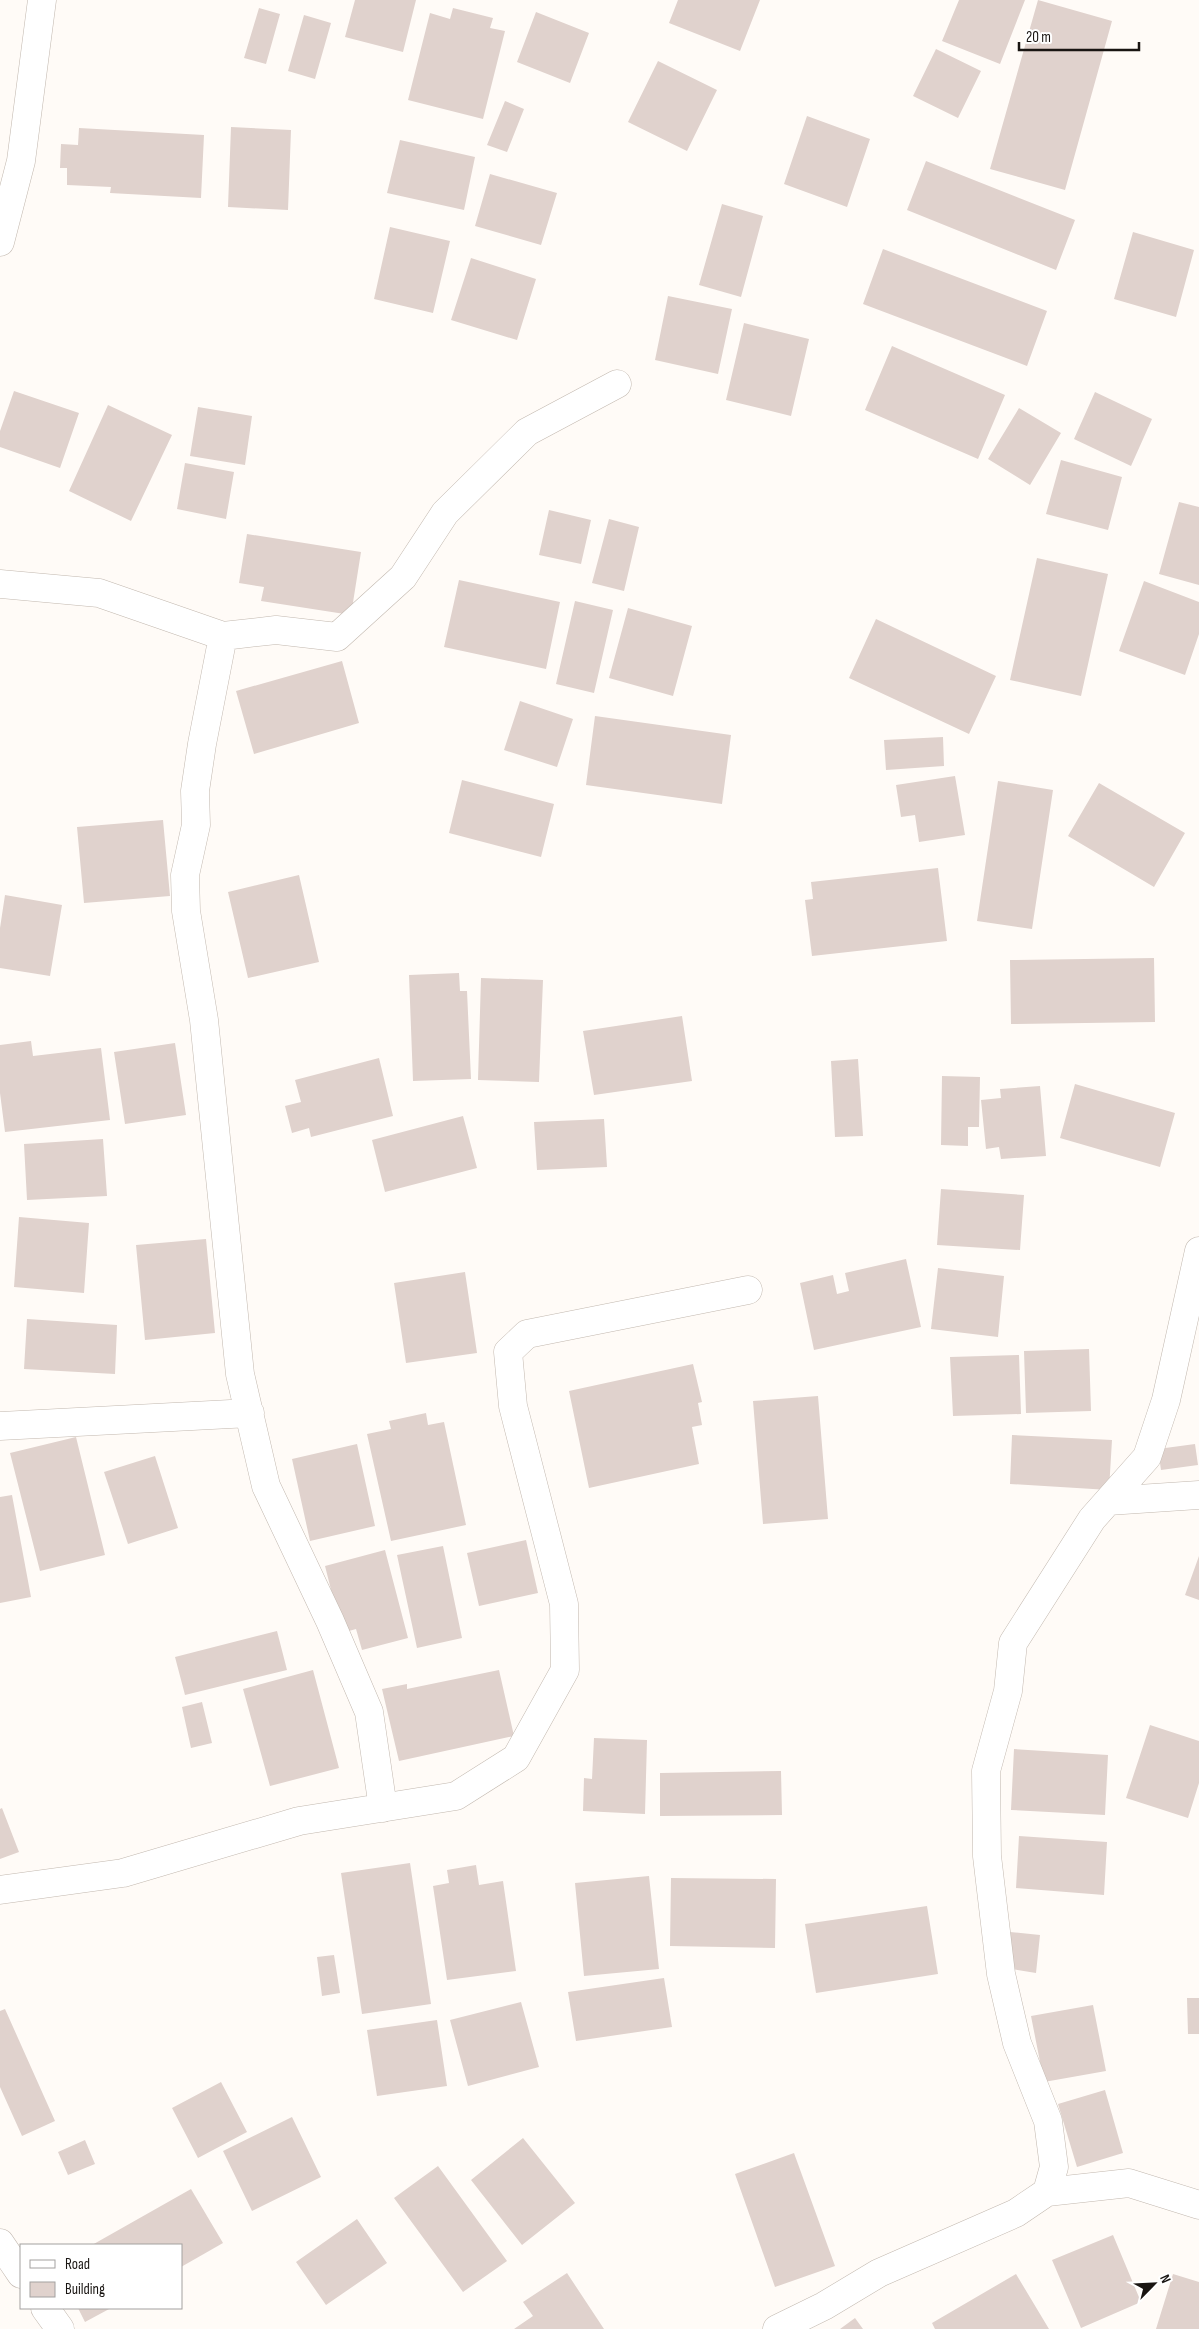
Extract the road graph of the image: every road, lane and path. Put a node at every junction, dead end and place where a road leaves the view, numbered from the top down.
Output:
1 (42, 0) edge
2 (0, 242) edge
3 (617, 384) dead end
4 (0, 584) edge
5 (223, 636) junction
6 (1199, 1251) edge
7 (748, 1290) dead end
8 (250, 1413) junction
9 (0, 1426) edge
10 (1199, 1496) edge
11 (1108, 1501) junction
12 (383, 1808) junction
13 (0, 1890) edge
14 (1047, 2192) junction
15 (1199, 2205) edge
16 (0, 2243) edge
17 (20, 2273) edge
18 (46, 2309) edge
19 (60, 2329) edge
20 (776, 2329) edge

1 - 2 street
3 - 5 street
4 - 5 street
5 - 8 street
6 - 11 street
7 - 12 street
8 - 9 street
8 - 12 street
10 - 11 street
11 - 14 street
12 - 13 street
14 - 15 street
14 - 20 street
16 - 17 street
18 - 19 street

